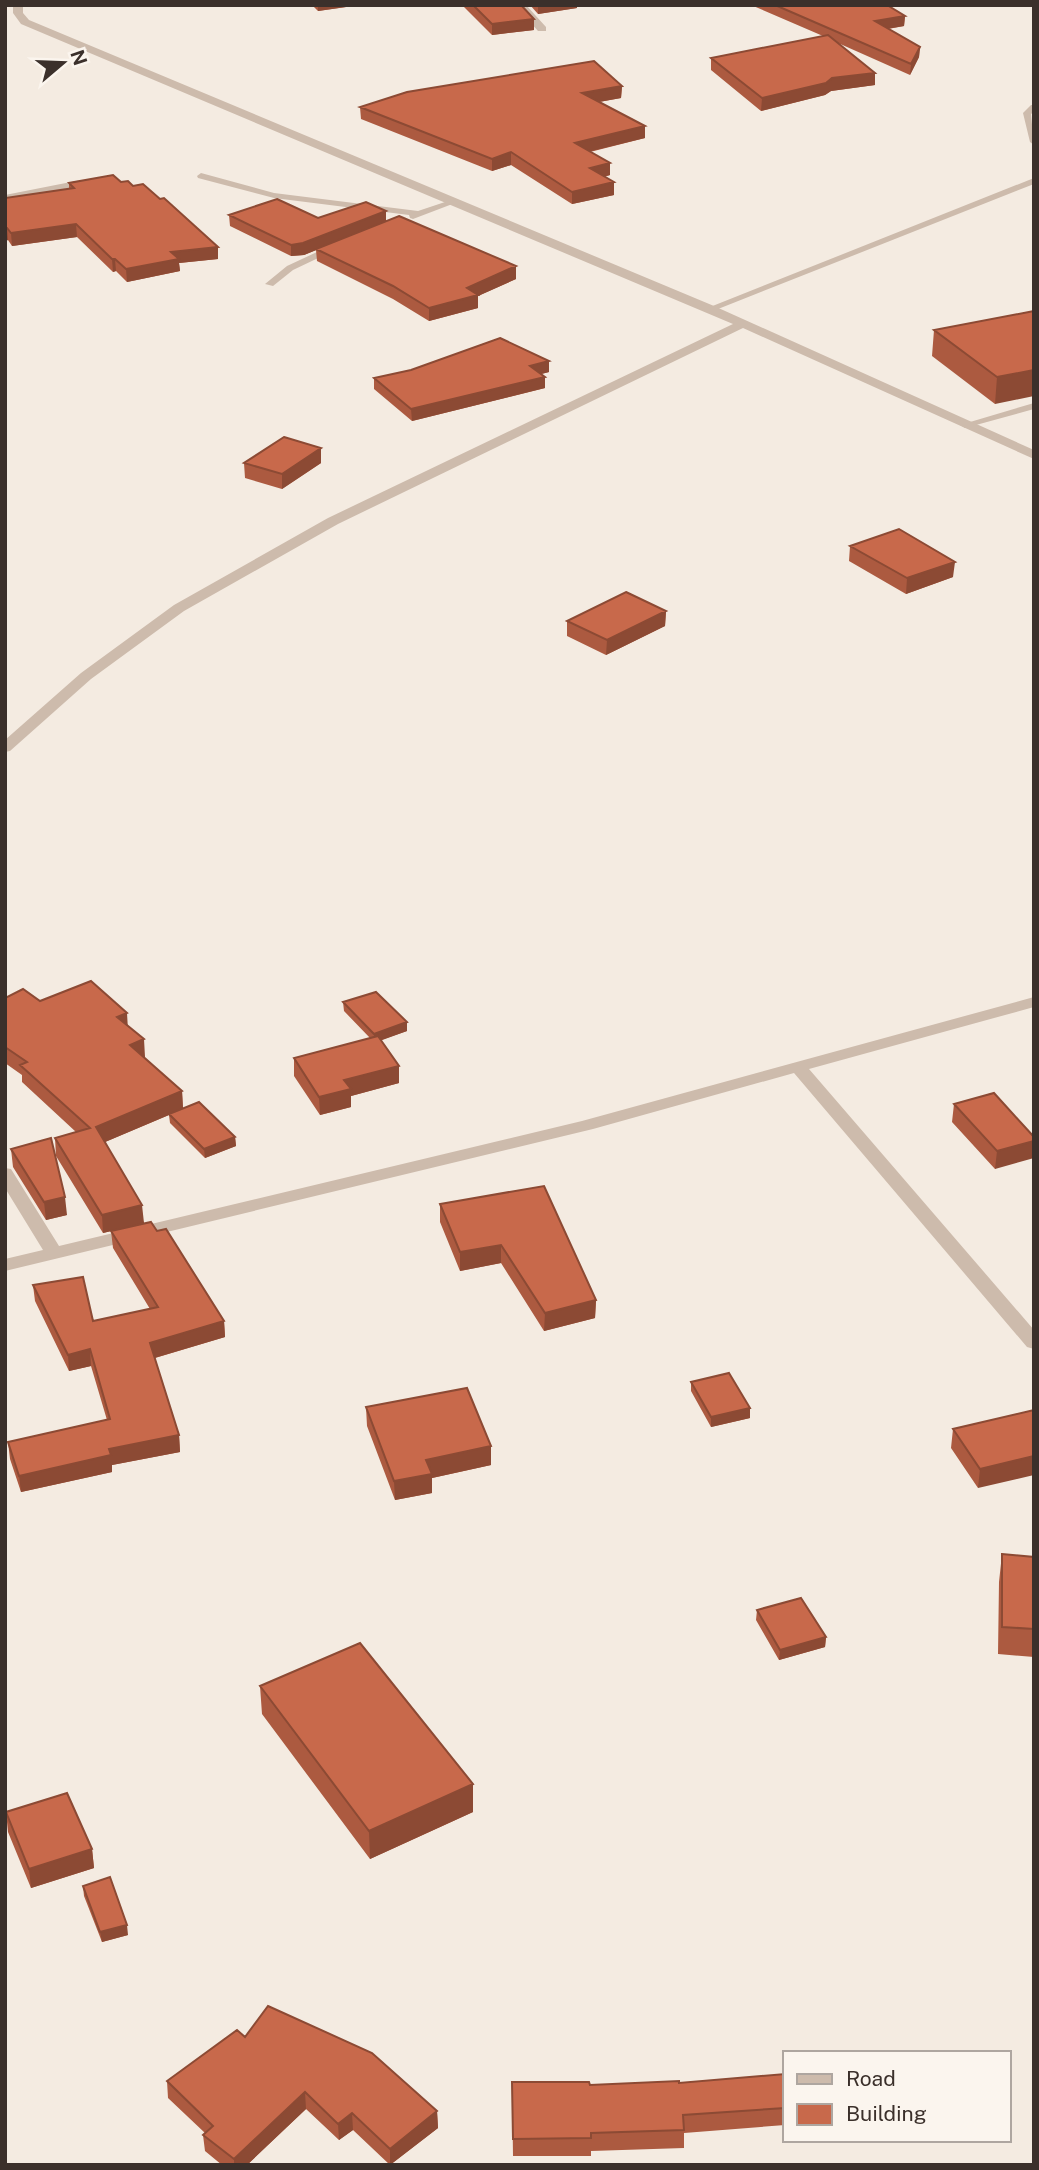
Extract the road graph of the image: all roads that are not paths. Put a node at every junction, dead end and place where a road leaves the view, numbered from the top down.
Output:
1 (18, 5) edge
2 (520, 5) edge
3 (541, 29) dead end
4 (1034, 107) edge
5 (1034, 142) edge
6 (201, 176) dead end
7 (1034, 181) edge
8 (81, 183) edge
9 (5, 198) edge
10 (451, 203) junction
11 (419, 214) junction
12 (396, 223) edge
13 (341, 244) edge
14 (270, 284) dead end
15 (710, 310) junction
16 (743, 324) junction
17 (1034, 406) edge
18 (965, 425) junction
19 (1034, 455) edge
20 (5, 748) edge
21 (1034, 1002) edge
22 (798, 1068) junction
23 (5, 1173) edge
24 (53, 1252) junction
25 (5, 1265) edge
26 (1034, 1343) edge

1 - 10 street
2 - 3 street
4 - 5 lane
6 - 11 lane
7 - 15 lane
8 - 9 street
10 - 11 lane
10 - 15 street
11 - 12 lane
13 - 14 lane
15 - 16 street
16 - 18 street
16 - 20 street
17 - 18 lane
18 - 19 street
21 - 22 street
22 - 24 street
22 - 26 street
23 - 24 street
24 - 25 street

